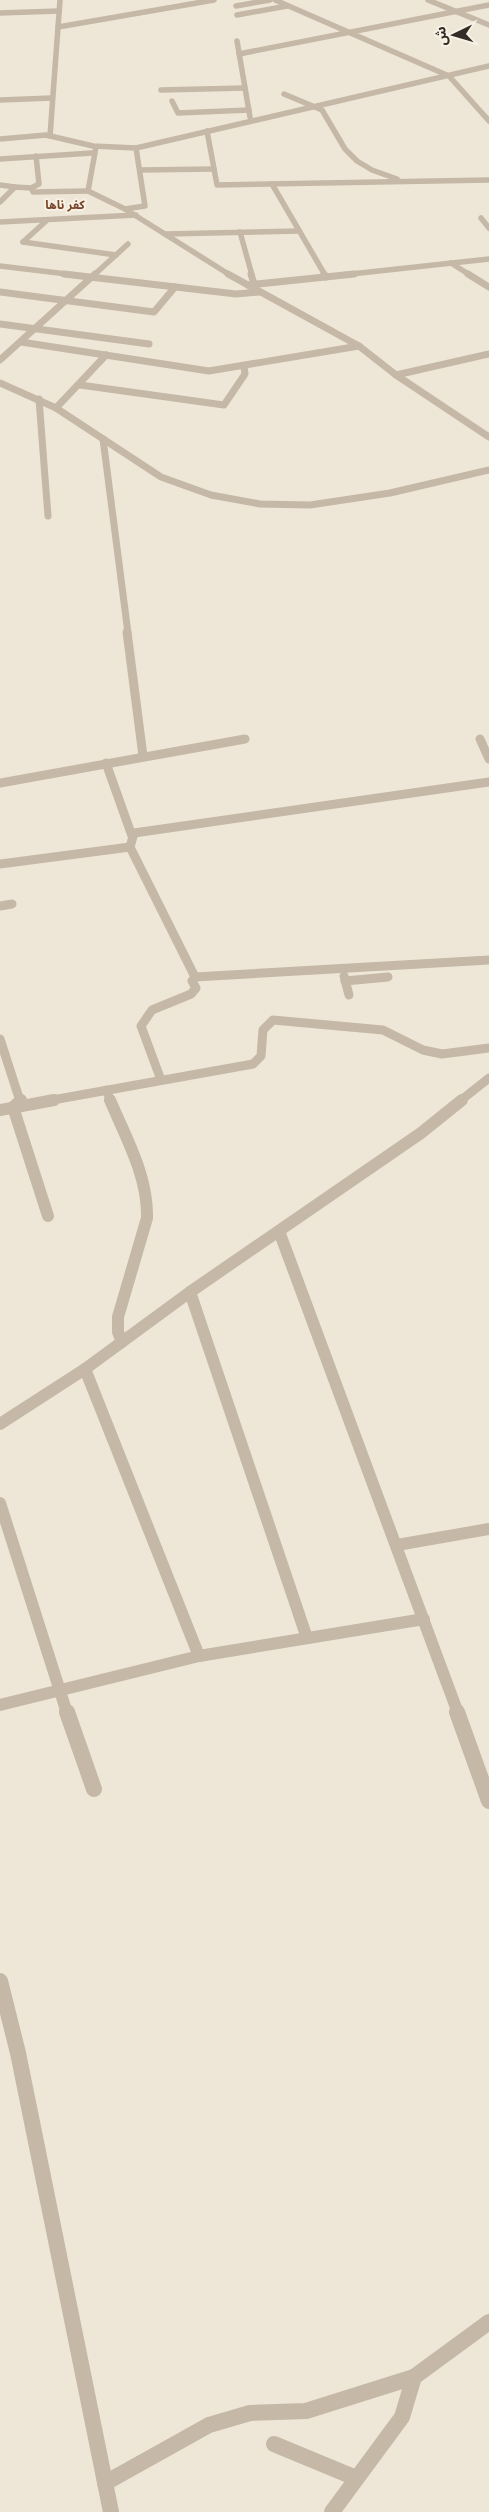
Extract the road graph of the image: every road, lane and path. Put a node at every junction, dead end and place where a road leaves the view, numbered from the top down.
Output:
1 (60, 0) edge
2 (214, 0) edge
3 (270, 0) edge
4 (274, 0) edge
5 (428, 0) edge
6 (489, 5) edge
7 (236, 6) dead end
8 (288, 6) junction
9 (59, 11) junction
10 (456, 11) junction
11 (0, 13) edge
12 (237, 15) dead end
13 (489, 25) edge
14 (58, 27) junction
15 (350, 32) junction
16 (237, 41) dead end
17 (239, 54) junction
18 (489, 66) edge
19 (448, 76) junction
20 (245, 88) junction
21 (162, 90) dead end
22 (284, 94) dead end
23 (52, 98) junction
24 (0, 100) edge
25 (172, 101) dead end
26 (314, 107) junction
27 (249, 110) junction
28 (253, 120) junction
29 (489, 121) edge
30 (207, 131) junction
31 (50, 136) junction
32 (0, 139) edge
33 (96, 147) junction
34 (136, 148) junction
35 (92, 153) junction
36 (36, 156) junction
37 (0, 159) edge
38 (214, 169) junction
39 (140, 170) junction
40 (489, 180) edge
41 (403, 181) junction
42 (272, 184) junction
43 (0, 186) edge
44 (15, 187) junction
45 (31, 188) junction
46 (88, 190) junction
47 (0, 202) edge
48 (125, 209) junction
49 (136, 215) junction
50 (481, 218) dead end
51 (46, 221) junction
52 (0, 222) edge
53 (489, 228) edge
54 (299, 231) junction
55 (240, 232) junction
56 (166, 234) junction
57 (128, 244) dead end
58 (116, 255) junction
59 (489, 259) edge
60 (451, 263) junction
61 (0, 266) edge
62 (90, 277) junction
63 (326, 277) junction
64 (250, 284) junction
65 (175, 287) junction
66 (489, 287) edge
67 (0, 292) edge
68 (261, 292) junction
69 (66, 301) junction
70 (0, 324) edge
71 (35, 329) junction
72 (21, 342) junction
73 (149, 344) dead end
74 (359, 346) junction
75 (489, 354) edge
76 (106, 355) junction
77 (0, 360) edge
78 (244, 366) junction
79 (396, 375) junction
80 (0, 383) edge
81 (80, 384) junction
82 (39, 399) junction
83 (56, 408) junction
84 (489, 437) edge
85 (103, 438) junction
86 (489, 470) edge
87 (48, 516) dead end
88 (245, 739) dead end
89 (480, 740) dead end
90 (143, 756) junction
91 (489, 758) edge
92 (106, 763) junction
93 (489, 782) edge
94 (0, 783) edge
95 (132, 836) junction
96 (130, 847) junction
97 (0, 864) edge
98 (12, 904) dead end
99 (0, 906) edge
100 (489, 960) edge
101 (341, 967) junction
102 (195, 977) junction
103 (388, 977) dead end
104 (346, 981) junction
105 (349, 995) dead end
106 (0, 1039) edge
107 (489, 1048) edge
108 (489, 1078) edge
109 (161, 1080) junction
110 (106, 1090) junction
111 (13, 1107) junction
112 (0, 1110) edge
113 (48, 1216) dead end
114 (279, 1231) junction
115 (190, 1292) junction
116 (122, 1342) junction
117 (85, 1369) junction
118 (0, 1424) edge
119 (0, 1503) edge
120 (489, 1529) edge
121 (397, 1545) junction
122 (424, 1619) junction
123 (307, 1638) junction
124 (199, 1656) junction
125 (59, 1690) junction
126 (0, 1705) edge
127 (94, 1789) dead end
128 (489, 1801) edge
129 (0, 1981) edge
130 (489, 2322) edge
131 (414, 2377) junction
132 (274, 2444) dead end
133 (356, 2478) junction
134 (106, 2483) junction
135 (111, 2512) edge
136 (332, 2512) edge

1 - 9 street
2 - 14 street
3 - 7 street
4 - 8 street
5 - 10 street
6 - 10 street
8 - 12 street
8 - 15 street
9 - 11 street
9 - 14 street
10 - 13 street
10 - 15 street
14 - 23 street
15 - 17 street
15 - 19 street
16 - 17 street
17 - 20 street
18 - 19 street
19 - 26 street
19 - 29 street
20 - 21 street
20 - 27 street
22 - 26 street
23 - 24 street
23 - 31 street
25 - 27 street
26 - 28 street
26 - 41 street
27 - 28 street
28 - 30 street
30 - 34 street
30 - 38 street
31 - 32 street
31 - 33 street
33 - 34 street
33 - 35 street
34 - 39 street
35 - 36 street
35 - 46 street
36 - 37 street
36 - 45 street
38 - 39 street
38 - 42 street
39 - 48 street
40 - 41 street
41 - 42 street
42 - 54 street
43 - 44 street
44 - 45 street
44 - 47 street
45 - 46 street
46 - 48 street
48 - 49 street
49 - 51 street
49 - 56 street
50 - 53 street
51 - 52 street
51 - 58 street
54 - 55 street
54 - 63 street
55 - 56 street
55 - 64 street
56 - 64 street
57 - 58 street
58 - 62 street
59 - 60 street
60 - 63 street
60 - 66 street
61 - 62 street
62 - 65 street
62 - 69 street
63 - 64 street
64 - 68 street
65 - 68 street
65 - 69 street
67 - 69 street
68 - 74 street
69 - 71 street
70 - 71 street
71 - 72 street
71 - 73 street
72 - 76 street
72 - 77 street
74 - 78 street
74 - 79 street
75 - 79 street
76 - 78 street
76 - 81 street
78 - 81 street
79 - 84 street
80 - 82 street
81 - 83 street
82 - 83 street
82 - 87 street
83 - 85 street
85 - 86 street
85 - 90 street
88 - 90 street
89 - 91 street
90 - 92 street
92 - 94 street
92 - 95 street
93 - 95 street
95 - 96 street
96 - 97 street
96 - 102 street
98 - 99 street
100 - 101 street
101 - 102 street
101 - 104 street
102 - 109 street
103 - 104 street
104 - 105 street
106 - 111 street
107 - 109 street
108 - 114 street
109 - 110 street
110 - 111 street
110 - 116 street
111 - 112 street
111 - 113 street
114 - 115 street
114 - 121 street
115 - 116 street
115 - 123 street
116 - 117 street
117 - 118 street
117 - 124 street
119 - 125 street
120 - 121 street
121 - 122 street
122 - 123 street
122 - 128 street
123 - 124 street
124 - 125 street
125 - 126 street
125 - 127 street
129 - 134 street
130 - 131 street
131 - 133 street
131 - 134 street
132 - 133 street
133 - 136 street
134 - 135 street

